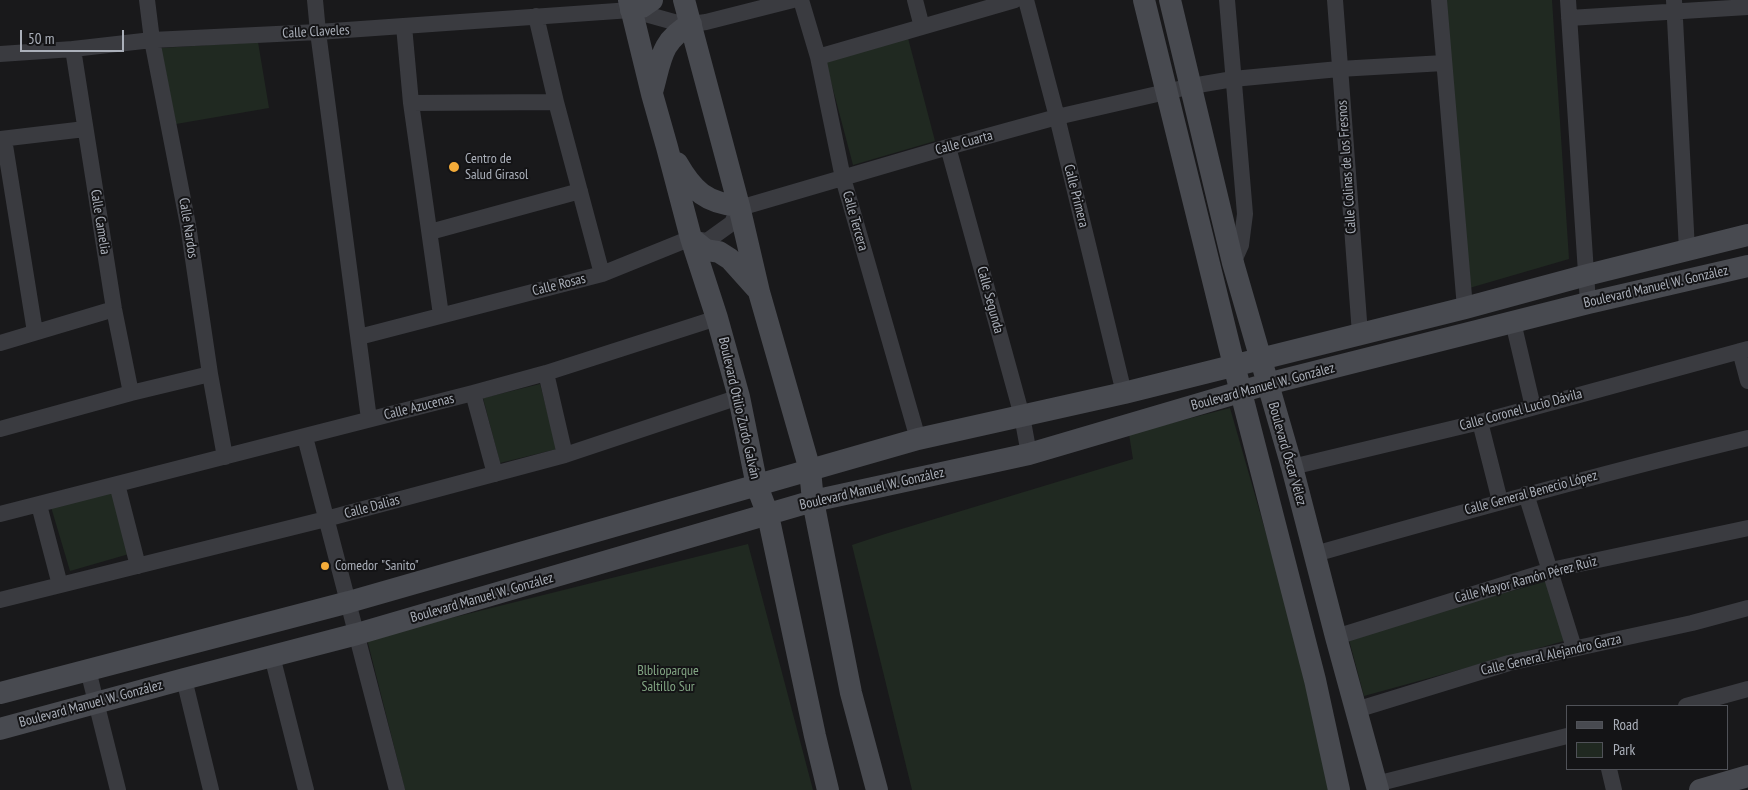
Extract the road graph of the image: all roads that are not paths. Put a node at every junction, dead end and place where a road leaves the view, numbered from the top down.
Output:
1 (146, 0) edge
2 (315, 0) edge
3 (652, 0) edge
4 (684, 0) edge
5 (793, 0) edge
6 (802, 0) edge
7 (915, 0) edge
8 (1015, 0) edge
9 (1026, 0) edge
10 (1144, 0) edge
11 (1170, 0) edge
12 (1228, 0) edge
13 (1335, 0) edge
14 (1439, 0) edge
15 (1568, 0) edge
16 (630, 5) edge
17 (1675, 5) edge
18 (1748, 7) edge
19 (536, 16) junction
20 (1569, 18) junction
21 (691, 24) junction
22 (404, 26) junction
23 (922, 27) junction
24 (318, 32) junction
25 (152, 40) junction
26 (73, 49) junction
27 (0, 54) edge
28 (818, 57) junction
29 (1444, 63) junction
30 (1339, 69) junction
31 (1233, 79) junction
32 (1192, 86) junction
33 (1166, 92) junction
34 (652, 94) junction
35 (556, 102) junction
36 (411, 103) junction
37 (1057, 118) junction
38 (85, 129) junction
39 (2, 139) edge
40 (667, 147) junction
41 (948, 147) junction
42 (843, 178) junction
43 (580, 192) junction
44 (739, 206) junction
45 (430, 232) junction
46 (1748, 235) edge
47 (691, 238) junction
48 (1687, 250) junction
49 (1233, 263) junction
50 (1748, 266) edge
51 (602, 274) junction
52 (1587, 275) junction
53 (759, 292) junction
54 (1588, 303) junction
55 (1465, 308) junction
56 (114, 309) junction
57 (440, 315) junction
58 (717, 318) junction
59 (1513, 322) junction
60 (36, 332) junction
61 (1360, 334) junction
62 (359, 337) junction
63 (0, 343) edge
64 (1744, 350) edge
65 (1260, 358) junction
66 (1234, 365) junction
67 (546, 373) junction
68 (210, 374) junction
69 (1748, 381) edge
70 (1268, 384) junction
71 (1242, 391) junction
72 (131, 393) junction
73 (473, 393) junction
74 (1124, 393) junction
75 (740, 397) junction
76 (1533, 407) junction
77 (1022, 416) junction
78 (369, 419) junction
79 (1480, 422) junction
80 (0, 430) edge
81 (304, 437) junction
82 (1748, 438) edge
83 (918, 439) junction
84 (1029, 454) junction
85 (565, 455) junction
86 (225, 457) junction
87 (1292, 467) junction
88 (810, 470) junction
89 (495, 474) junction
90 (117, 484) junction
91 (757, 486) junction
92 (1526, 494) junction
93 (813, 501) junction
94 (1500, 501) junction
95 (39, 505) junction
96 (0, 514) edge
97 (768, 515) junction
98 (326, 519) junction
99 (1748, 528) edge
100 (1315, 554) junction
101 (138, 566) junction
102 (1551, 570) junction
103 (60, 584) junction
104 (0, 600) edge
105 (349, 602) junction
106 (1748, 608) edge
107 (357, 634) junction
108 (1336, 636) junction
109 (1574, 648) junction
110 (272, 656) junction
111 (88, 670) junction
112 (1346, 673) junction
113 (184, 679) junction
114 (1316, 680) junction
115 (1748, 689) edge
116 (0, 693) edge
117 (97, 703) junction
118 (1690, 705) edge
119 (1356, 710) junction
120 (0, 729) edge
121 (1566, 736) edge
122 (1609, 770) edge
123 (1748, 776) edge
124 (1377, 787) edge
125 (118, 790) edge
126 (211, 790) edge
127 (306, 790) edge
128 (397, 790) edge
129 (828, 790) edge
130 (877, 790) edge
131 (1339, 790) edge
132 (1614, 790) edge
133 (1700, 790) edge

1 - 25 street, Calle Nardos
2 - 24 street
3 - 16 street
4 - 21 street
5 - 21 street
6 - 28 street, Calle Tercera
7 - 23 street
8 - 23 street
9 - 37 street, Calle Primera
10 - 33 street, Boulevard Óscar Vélez
11 - 32 street, Boulevard Óscar Vélez
12 - 31 street
13 - 30 street, Calle Colinas de los Fresnos
14 - 29 street
15 - 20 street
16 - 19 street, Calle Claveles
16 - 21 street, Calle Claveles
16 - 34 street, Boulevard Otilio Zurdo Galván
17 - 18 street
17 - 20 street
17 - 48 street
19 - 22 street, Calle Claveles
19 - 35 street
20 - 52 street
21 - 34 street
21 - 44 street
22 - 24 street, Calle Claveles
22 - 36 street
23 - 28 street
24 - 25 street, Calle Claveles
24 - 62 street
25 - 26 street, Calle Claveles
25 - 68 street, Calle Nardos
26 - 27 street, Calle Claveles
26 - 38 street, Calle Camelia
28 - 42 street, Calle Tercera
29 - 30 street, Calle Cuarta
29 - 55 street
30 - 31 street, Calle Cuarta
30 - 61 street, Calle Colinas de los Fresnos
31 - 32 street, Calle Cuarta
31 - 49 street
32 - 33 street, Calle Cuarta
32 - 49 street, Boulevard Óscar Vélez
33 - 37 street, Calle Cuarta
33 - 66 street, Boulevard Óscar Vélez
34 - 40 street, Boulevard Otilio Zurdo Galván
35 - 36 street
35 - 43 street
36 - 45 street
37 - 41 street, Calle Cuarta
37 - 74 street, Calle Primera
38 - 39 street
38 - 56 street, Calle Camelia
39 - 60 street
40 - 44 street
40 - 47 street, Boulevard Otilio Zurdo Galván
41 - 42 street, Calle Cuarta
41 - 77 street, Calle Segunda
42 - 44 street, Calle Cuarta
42 - 83 street, Calle Tercera
43 - 45 street
43 - 51 street
44 - 47 street, Calle Rosas
44 - 53 street
45 - 57 street
46 - 48 street, Boulevard Manuel W. González
47 - 51 street, Calle Rosas
47 - 53 street
47 - 58 street, Boulevard Otilio Zurdo Galván
48 - 52 street, Boulevard Manuel W. González
49 - 65 street, Boulevard Óscar Vélez
50 - 54 street, Boulevard Manuel W. González
51 - 57 street, Calle Rosas
52 - 54 street
52 - 55 street, Boulevard Manuel W. González
53 - 88 street
54 - 59 street, Boulevard Manuel W. González
55 - 61 street, Boulevard Manuel W. González
56 - 60 street
56 - 72 street, Calle Camelia
57 - 62 street, Calle Rosas
58 - 67 street, Calle Azucenas
58 - 75 street, Boulevard Otilio Zurdo Galván
59 - 70 street, Boulevard Manuel W. González
59 - 76 street
60 - 63 street
61 - 65 street, Boulevard Manuel W. González
62 - 78 street
64 - 69 street
64 - 76 street, Calle Coronel Lucio Dávila
65 - 66 street, Boulevard Manuel W. González
65 - 70 street, Boulevard Óscar Vélez
66 - 71 street, Boulevard Óscar Vélez
66 - 74 street, Boulevard Manuel W. González
67 - 73 street, Calle Azucenas
67 - 85 street
68 - 72 street
68 - 86 street, Calle Nardos
70 - 71 street, Boulevard Manuel W. González
70 - 87 street, Boulevard Óscar Vélez
71 - 84 street, Boulevard Manuel W. González
71 - 114 street, Boulevard Óscar Vélez
72 - 80 street
73 - 78 street, Calle Azucenas
73 - 89 street
74 - 77 street, Boulevard Manuel W. González
75 - 85 street, Calle Dalias
75 - 91 street, Boulevard Otilio Zurdo Galván
76 - 79 street, Calle Coronel Lucio Dávila
77 - 83 street, Boulevard Manuel W. González
77 - 84 street, Calle Segunda
78 - 81 street, Calle Azucenas
79 - 87 street, Calle Coronel Lucio Dávila
79 - 94 street
81 - 86 street, Calle Azucenas
81 - 98 street
82 - 92 street, Calle General Benecio López
83 - 88 street, Boulevard Manuel W. González
84 - 93 street, Boulevard Manuel W. González
85 - 89 street, Calle Dalias
86 - 90 street, Calle Azucenas
87 - 100 street, Boulevard Óscar Vélez
88 - 91 street, Boulevard Manuel W. González
88 - 93 street
89 - 98 street, Calle Dalias
90 - 95 street, Calle Azucenas
90 - 101 street
91 - 97 street, Boulevard Otilio Zurdo Galván
91 - 105 street, Boulevard Manuel W. González
92 - 94 street, Calle General Benecio López
92 - 102 street
93 - 97 street, Boulevard Manuel W. González
93 - 130 street
94 - 100 street, Calle General Benecio López
95 - 96 street, Calle Azucenas
95 - 103 street
97 - 107 street, Boulevard Manuel W. González
97 - 129 street, Boulevard Otilio Zurdo Galván
98 - 101 street, Calle Dalias
98 - 105 street
99 - 102 street, Calle Mayor Ramón Pérez Ruiz
100 - 108 street, Boulevard Óscar Vélez
101 - 103 street, Calle Dalias
102 - 108 street, Calle Mayor Ramón Pérez Ruiz
102 - 109 street
103 - 104 street, Calle Dalias
105 - 107 street
105 - 111 street, Boulevard Manuel W. González
106 - 109 street, Calle General Alejandro Garza
107 - 110 street, Boulevard Manuel W. González
107 - 128 street
108 - 112 street, Boulevard Óscar Vélez
109 - 119 street, Calle General Alejandro Garza
110 - 113 street, Boulevard Manuel W. González
110 - 127 street
111 - 116 street, Boulevard Manuel W. González
111 - 117 street
112 - 114 street
112 - 119 street, Boulevard Óscar Vélez
113 - 117 street, Boulevard Manuel W. González
113 - 126 street
114 - 131 street, Boulevard Óscar Vélez
115 - 118 street
117 - 120 street, Boulevard Manuel W. González
117 - 125 street
119 - 124 street, Boulevard Óscar Vélez
121 - 124 street
122 - 132 street
123 - 133 street

